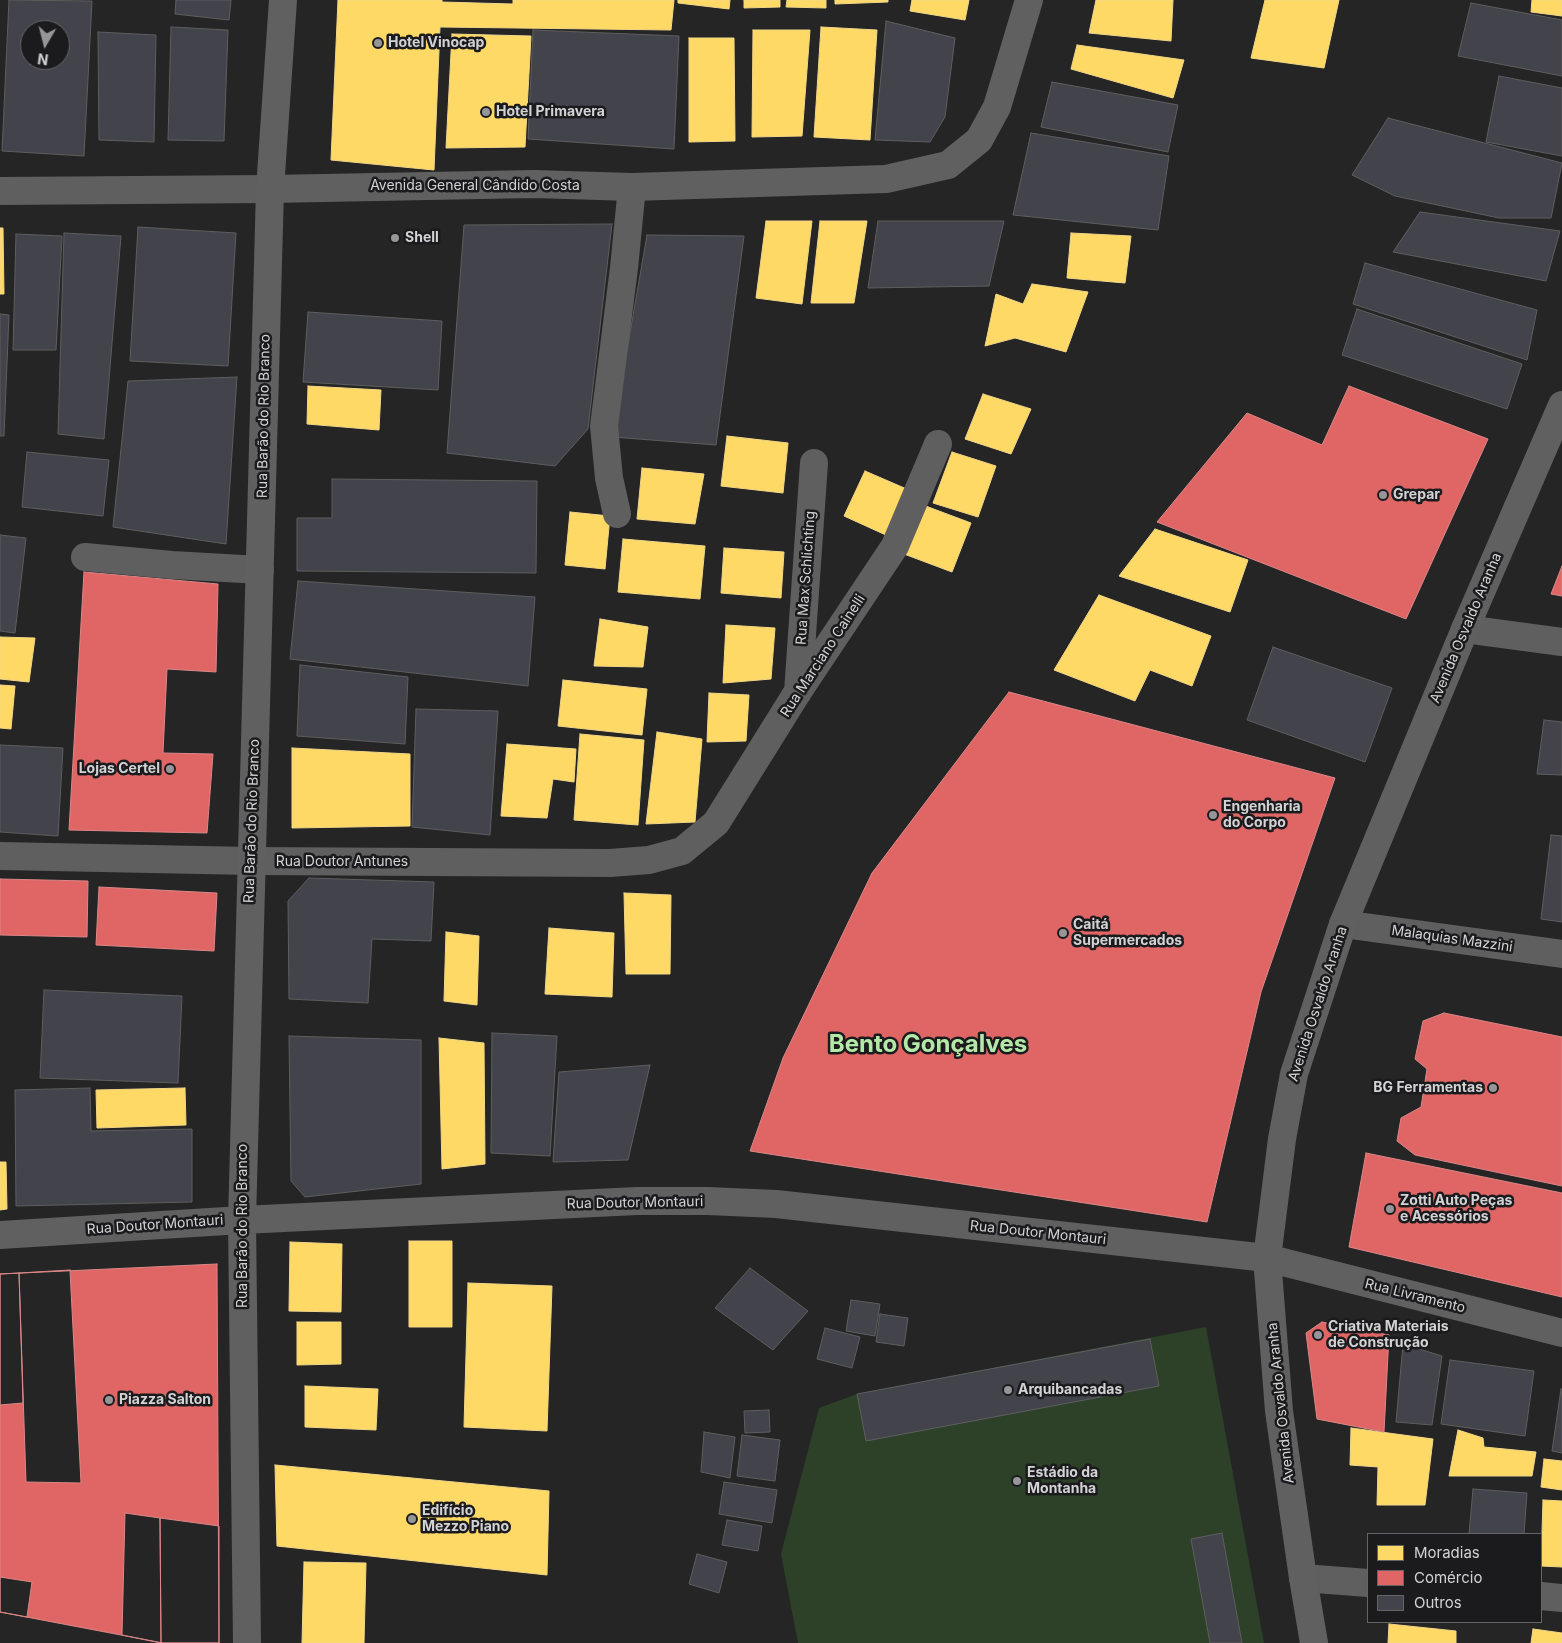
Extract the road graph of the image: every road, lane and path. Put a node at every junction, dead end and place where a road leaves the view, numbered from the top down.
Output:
1 (283, 0) edge
2 (1029, 0) edge
3 (632, 187) junction
4 (270, 189) junction
5 (0, 191) edge
6 (1562, 405) edge
7 (938, 444) dead end
8 (814, 463) dead end
9 (617, 514) dead end
10 (85, 557) dead end
11 (260, 570) junction
12 (1465, 629) junction
13 (1562, 642) edge
14 (797, 693) junction
15 (682, 851) joint
16 (0, 856) edge
17 (251, 861) junction
18 (1343, 924) junction
19 (1562, 954) edge
20 (242, 1220) junction
21 (0, 1235) edge
22 (1267, 1258) junction
23 (1562, 1334) edge
24 (1303, 1578) junction
25 (1367, 1583) edge
26 (1542, 1596) edge
27 (1562, 1598) edge
28 (247, 1643) edge
29 (1314, 1643) edge

1 - 4 main road, Rua Barão do Rio Branco
2 - 3 main road, Avenida General Cândido Costa
3 - 4 main road, Avenida General Cândido Costa
3 - 9 street
4 - 5 street, Avenida General Cândido Costa
4 - 11 main road, Rua Barão do Rio Branco
6 - 12 main road, Avenida Osvaldo Aranha
7 - 14 street, Rua Marciano Cainelli
8 - 14 street, Rua Max Schlichting
10 - 11 street
11 - 17 main road, Rua Barão do Rio Branco
12 - 13 street
12 - 18 main road, Avenida Osvaldo Aranha
14 - 15 street, Rua Marciano Cainelli
15 - 17 street, Rua Doutor Antunes
16 - 17 street, Rua Doutor Antunes
17 - 20 main road, Rua Barão do Rio Branco
18 - 19 street, Malaquias Mazzini
18 - 22 main road, Avenida Osvaldo Aranha
20 - 21 main road, Rua Doutor Montauri
20 - 22 main road, Rua Doutor Montauri
20 - 28 main road, Rua Barão do Rio Branco
22 - 23 main road, Rua Livramento
22 - 24 main road, Avenida Osvaldo Aranha
24 - 25 street
24 - 29 main road, Avenida Osvaldo Aranha
26 - 27 street

